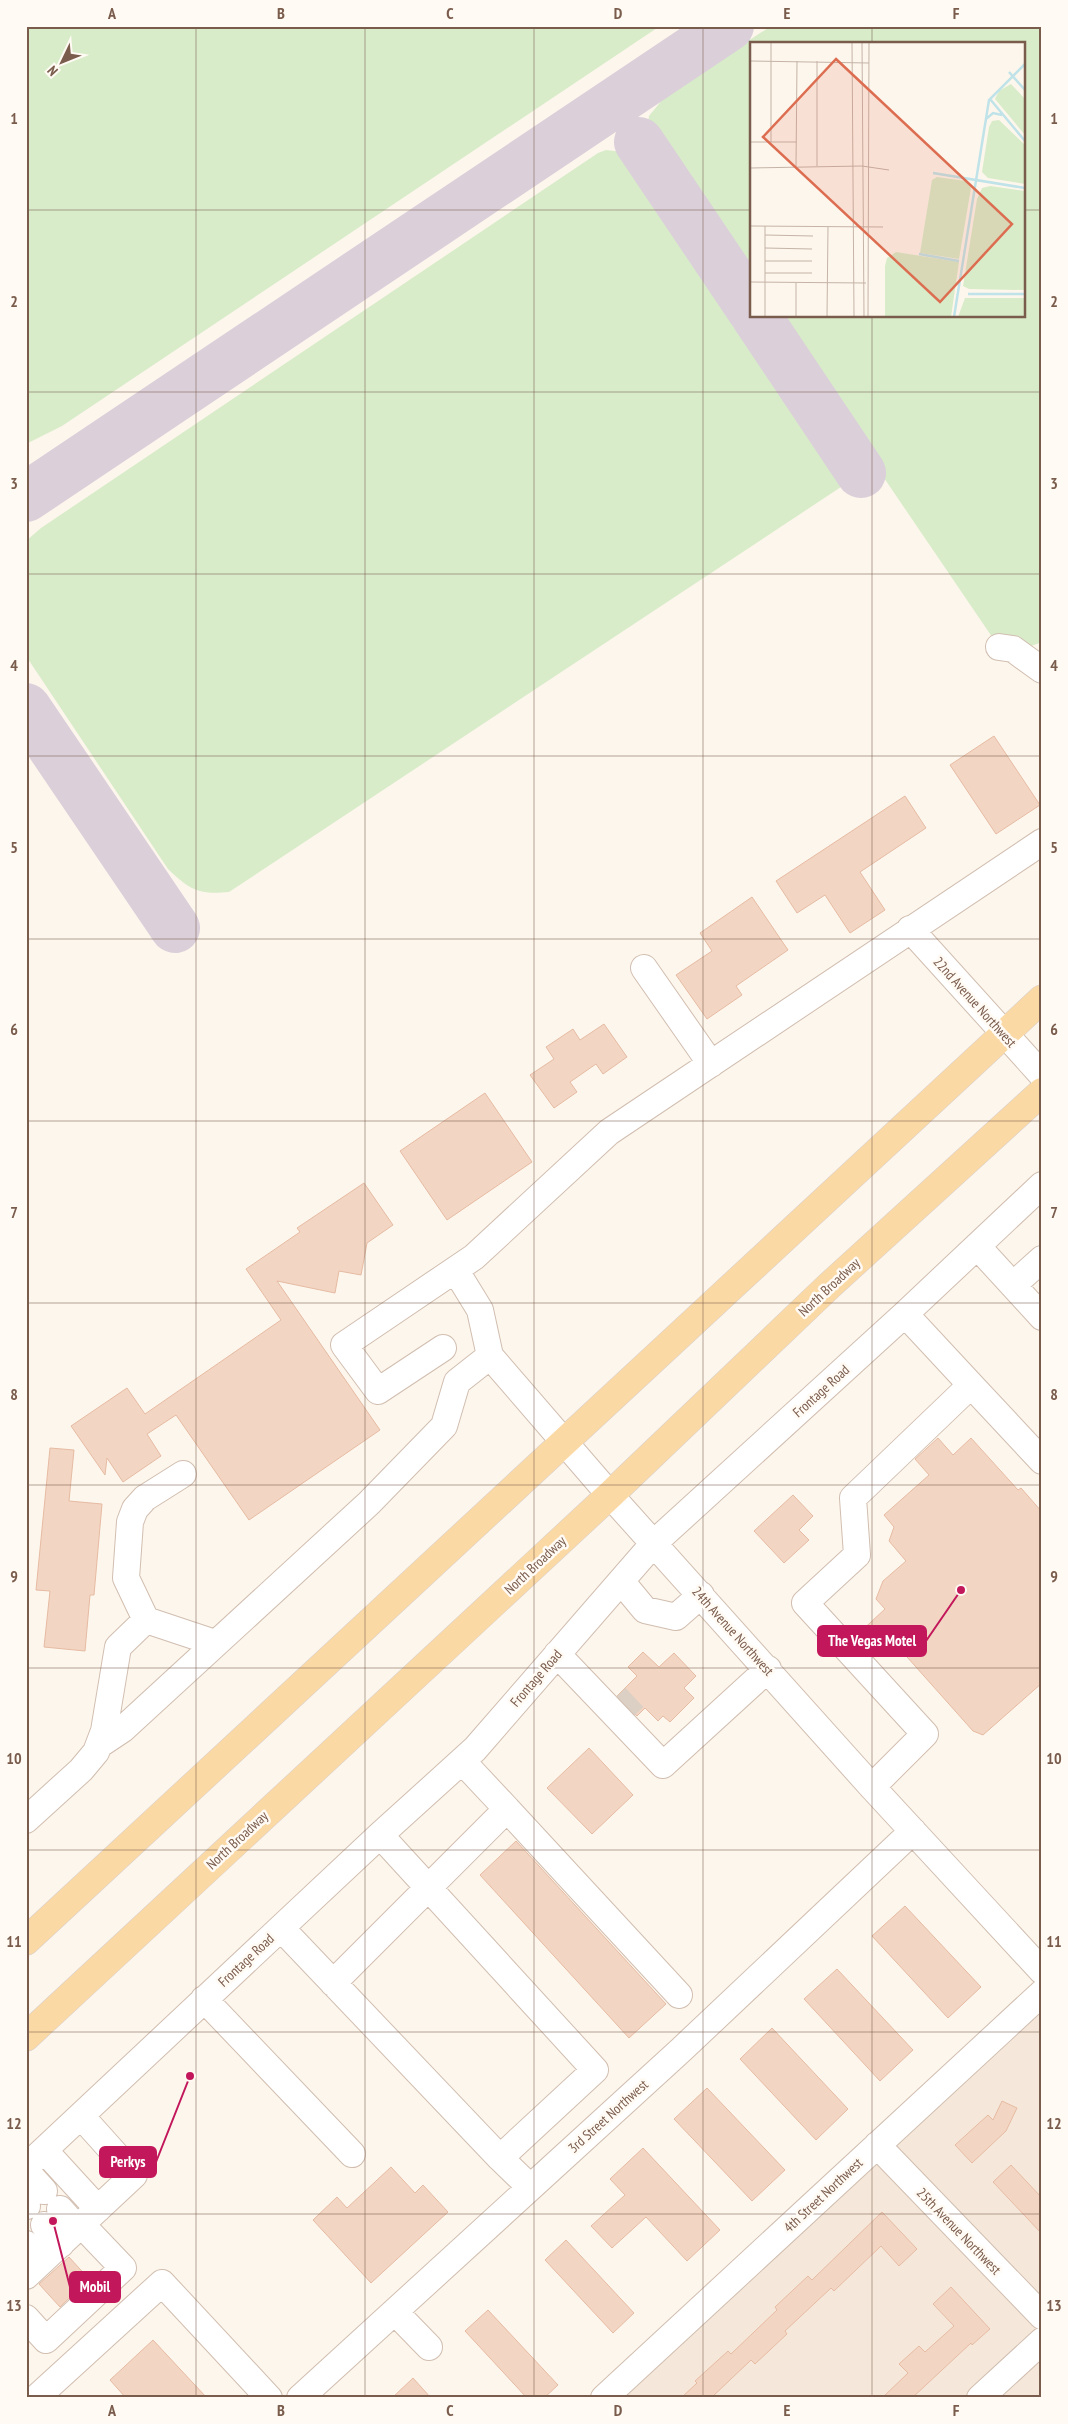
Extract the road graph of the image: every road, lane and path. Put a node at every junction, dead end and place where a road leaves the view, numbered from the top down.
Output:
1 (999, 647) dead end
2 (1042, 670) edge
3 (1042, 842) edge
4 (910, 929) junction
5 (644, 968) dead end
6 (1042, 999) edge
7 (1003, 1034) junction
8 (711, 1064) junction
9 (1042, 1075) edge
10 (1042, 1092) edge
11 (1042, 1185) edge
12 (977, 1246) junction
13 (1042, 1258) edge
14 (456, 1271) junction
15 (1012, 1285) junction
16 (905, 1314) junction
17 (1042, 1317) edge
18 (443, 1348) dead end
19 (490, 1356) junction
20 (971, 1385) junction
21 (564, 1442) junction
22 (1042, 1462) edge
23 (183, 1474) dead end
24 (610, 1495) junction
25 (654, 1543) junction
26 (621, 1581) junction
27 (701, 1595) junction
28 (146, 1620) junction
29 (215, 1643) junction
30 (557, 1654) junction
31 (768, 1670) junction
32 (575, 1676) junction
33 (616, 1696) tunnel mouth
34 (636, 1717) tunnel mouth
35 (99, 1745) junction
36 (656, 1758) junction
37 (462, 1761) junction
38 (872, 1787) junction
39 (507, 1809) junction
40 (26, 1820) edge
41 (912, 1831) junction
42 (380, 1836) junction
43 (428, 1888) junction
44 (281, 1928) junction
45 (26, 1941) edge
46 (1042, 1971) edge
47 (333, 1983) junction
48 (1042, 1993) edge
49 (679, 1995) dead end
50 (204, 1999) junction
51 (26, 2037) edge
52 (81, 2116) junction
53 (877, 2145) junction
54 (352, 2154) dead end
55 (38, 2157) edge
56 (500, 2158) junction
57 (530, 2187) junction
58 (63, 2214) edge
59 (31, 2261) edge
60 (395, 2312) junction
61 (1042, 2316) edge
62 (26, 2318) edge
63 (1042, 2341) edge
64 (429, 2348) dead end
65 (36, 2398) edge
66 (269, 2398) edge
67 (300, 2398) edge
68 (604, 2398) edge
69 (980, 2398) edge

1 - 2 street
3 - 4 street
4 - 7 street, 22nd Avenue Northwest
4 - 8 street
5 - 8 street
6 - 7 main road
7 - 9 street, 22nd Avenue Northwest
7 - 21 main road
8 - 14 street
10 - 24 main road, North Broadway
11 - 12 street, Frontage Road
12 - 15 street
12 - 16 street, Frontage Road
13 - 15 street
14 - 18 street
14 - 19 street, 24th Avenue Northwest
15 - 17 street
16 - 20 street
16 - 25 street, Frontage Road
19 - 21 street, 24th Avenue Northwest
19 - 29 street
20 - 22 street
20 - 38 street
21 - 24 street, 24th Avenue Northwest
21 - 45 main road
23 - 28 street
24 - 25 street, 24th Avenue Northwest
24 - 51 main road, North Broadway
25 - 26 street, Frontage Road
25 - 27 street, 24th Avenue Northwest
26 - 27 street
26 - 30 street, Frontage Road
27 - 31 street, 24th Avenue Northwest
28 - 29 street
28 - 35 street
29 - 35 street
30 - 32 street
30 - 37 street, Frontage Road
31 - 36 street
31 - 38 street, 24th Avenue Northwest
32 - 33 street
32 - 36 street
34 - 36 street
35 - 40 street
37 - 39 street
37 - 42 street, Frontage Road
38 - 41 street, 24th Avenue Northwest
39 - 43 street
39 - 49 street
41 - 46 street, 24th Avenue Northwest
41 - 57 street, 3rd Street Northwest
42 - 43 street
42 - 44 street, Frontage Road
43 - 47 street
43 - 56 street
44 - 47 street
44 - 50 street, Frontage Road
47 - 56 street
48 - 53 street, 4th Street Northwest
50 - 52 street, Frontage Road
50 - 54 street
52 - 55 street, Frontage Road
52 - 58 street
53 - 61 street, 25th Avenue Northwest
53 - 68 street, 4th Street Northwest
55 - 58 street
55 - 58 street
56 - 57 street
57 - 60 street, 3rd Street Northwest
58 - 59 street
58 - 62 street
60 - 64 street
60 - 67 street, 3rd Street Northwest
63 - 69 street
65 - 66 street

